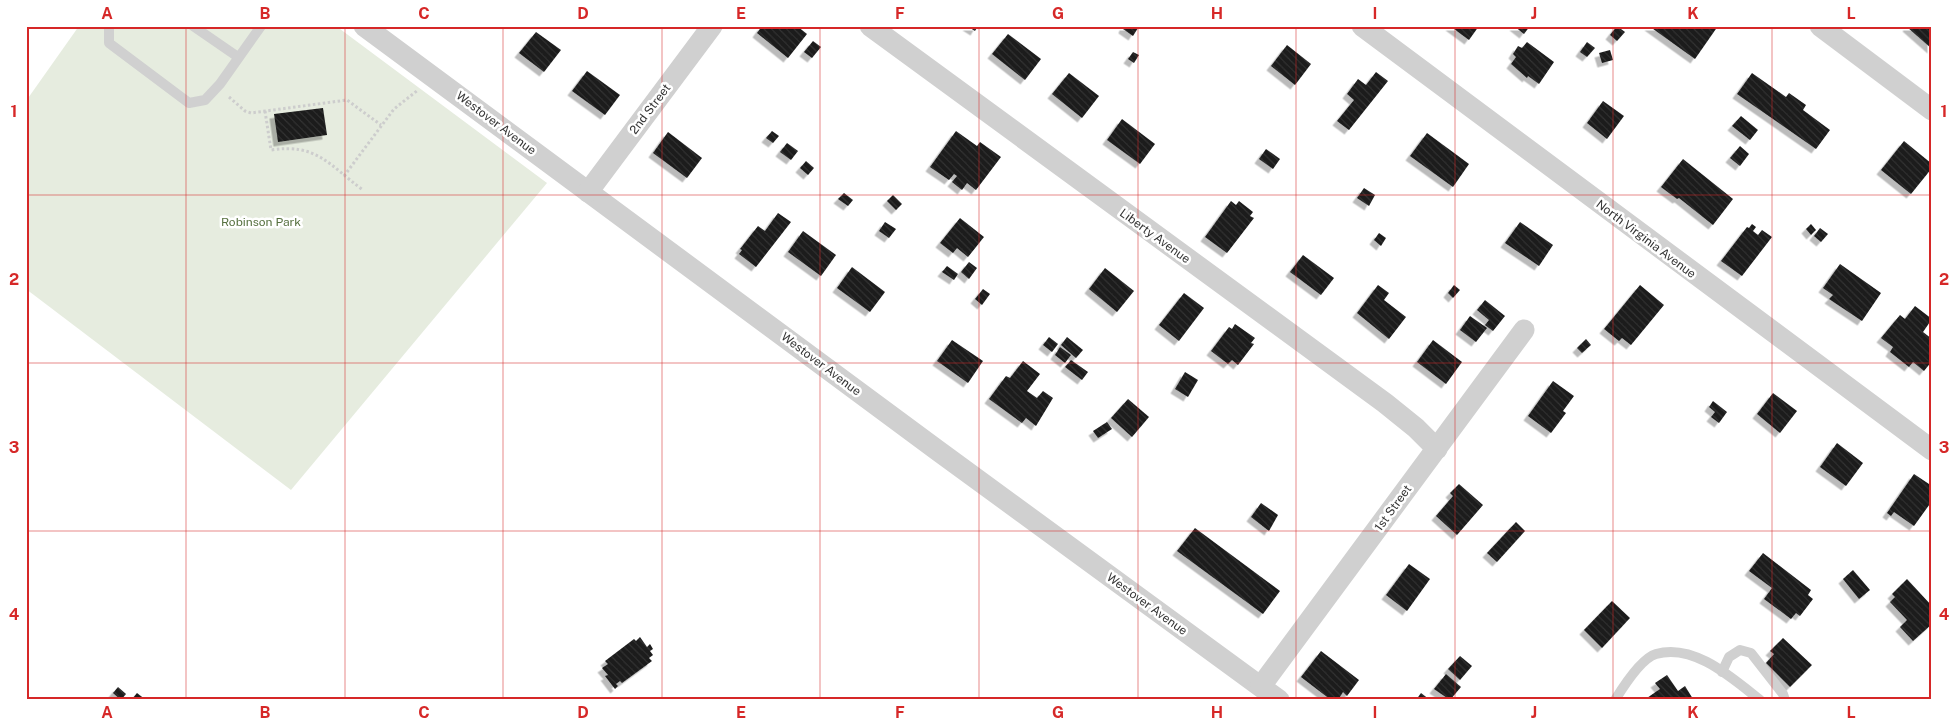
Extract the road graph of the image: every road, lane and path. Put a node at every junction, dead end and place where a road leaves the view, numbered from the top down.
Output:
1 (109, 26) edge
2 (193, 26) edge
3 (261, 26) edge
4 (364, 26) edge
5 (712, 26) edge
6 (870, 26) edge
7 (1362, 26) edge
8 (1820, 26) edge
9 (238, 57) junction
10 (430, 73) junction
11 (217, 87) junction
12 (1932, 110) edge
13 (265, 111) junction
14 (381, 125) junction
15 (344, 176) junction
16 (363, 190) dead end
17 (588, 192) junction
18 (1524, 330) dead end
19 (1437, 448) junction
20 (1932, 450) edge
21 (1722, 672) junction
22 (1261, 686) junction
23 (1279, 700) edge
24 (1615, 700) edge
25 (1760, 700) edge
26 (1785, 700) edge

1 - 11 lane
2 - 9 lane
3 - 9 lane
4 - 10 street, Westover Avenue
5 - 17 street, 2nd Street
6 - 19 street, Liberty Avenue
7 - 20 street, North Virginia Avenue
8 - 12 street
9 - 11 lane
10 - 14 path
10 - 17 street, Westover Avenue
11 - 13 path
13 - 14 path
13 - 15 path
14 - 15 path
15 - 16 path
17 - 22 street, Westover Avenue
18 - 19 street, 1st Street
19 - 22 street, 1st Street
21 - 24 lane
21 - 25 lane
21 - 26 lane
22 - 23 street, Westover Avenue

